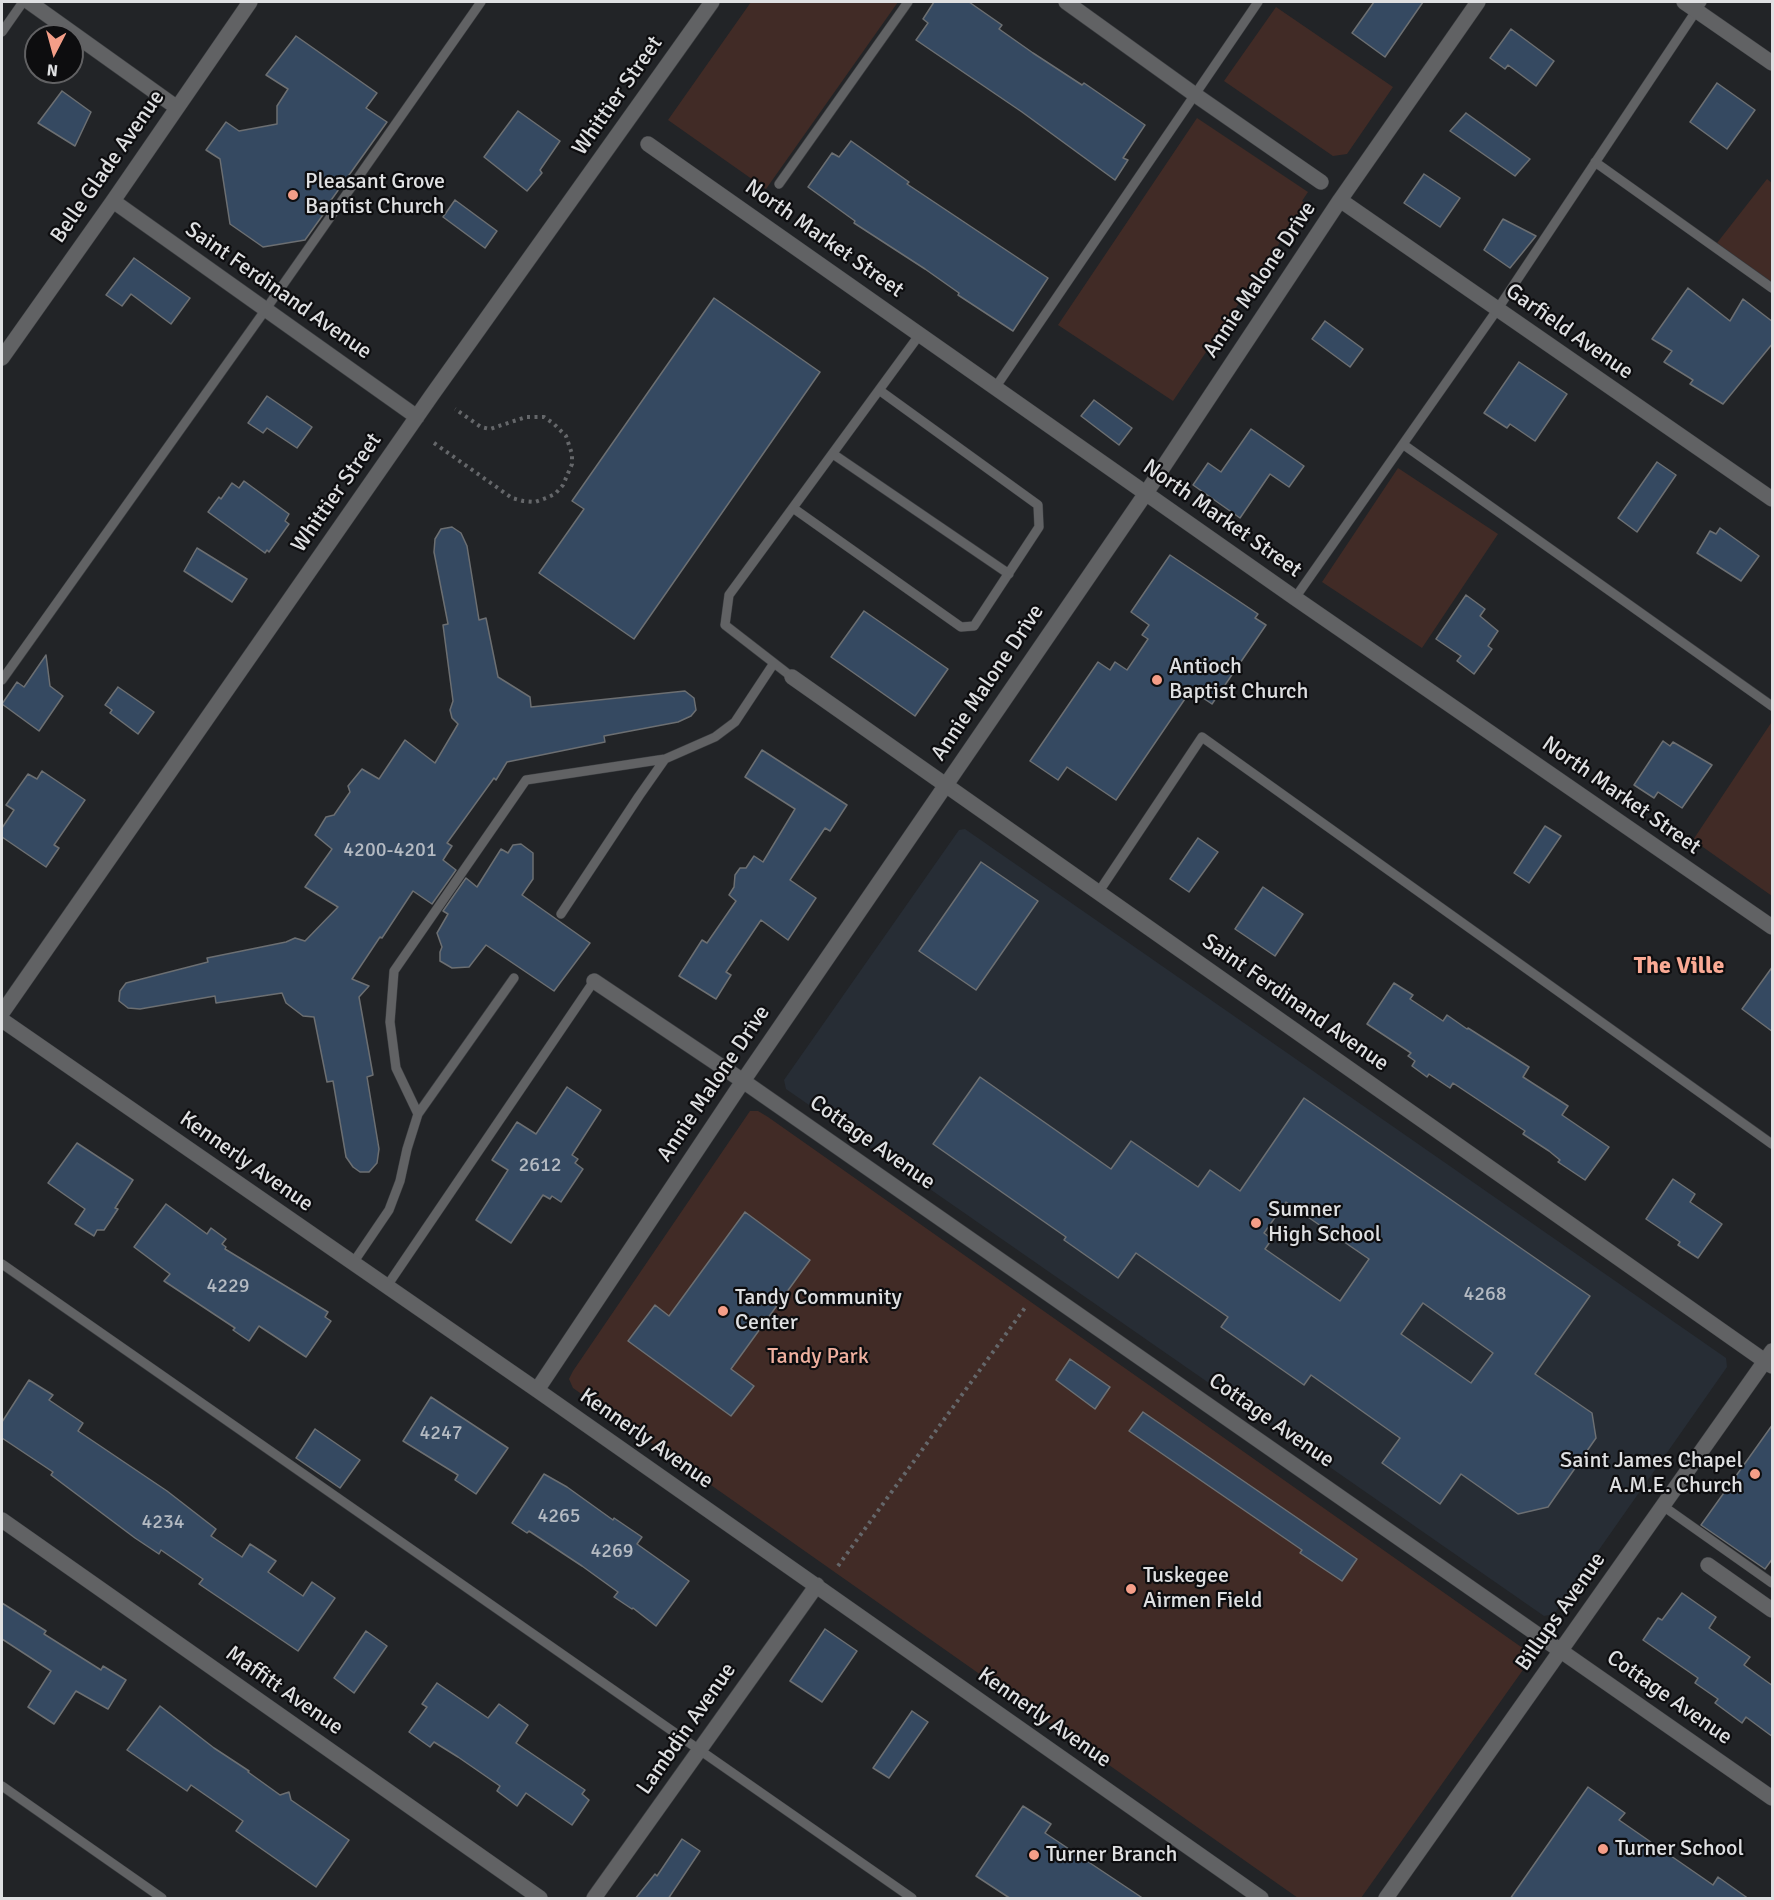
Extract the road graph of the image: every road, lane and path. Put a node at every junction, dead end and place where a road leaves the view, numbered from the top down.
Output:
1 (23, 2) edge
2 (29, 2) edge
3 (250, 2) edge
4 (481, 2) edge
5 (712, 2) edge
6 (908, 2) edge
7 (1066, 2) edge
8 (1258, 2) edge
9 (1478, 2) edge
10 (1694, 4) edge
11 (2, 32) edge
12 (1773, 63) edge
13 (1194, 94) junction
14 (176, 107) junction
15 (648, 144) dead end
16 (1595, 162) junction
17 (1321, 182) dead end
18 (779, 184) dead end
19 (1340, 200) junction
20 (113, 201) junction
21 (1773, 288) edge
22 (266, 309) junction
23 (1497, 310) junction
24 (920, 334) junction
25 (2, 358) edge
26 (995, 388) junction
27 (879, 390) junction
28 (455, 409) dead end
29 (417, 417) junction
30 (434, 444) dead end
31 (1404, 445) junction
32 (833, 454) junction
33 (1146, 493) junction
34 (1773, 499) edge
35 (793, 508) junction
36 (1008, 574) junction
37 (1295, 598) junction
38 (774, 663) junction
39 (792, 677) joint
40 (2, 680) edge
41 (1773, 706) edge
42 (665, 759) junction
43 (945, 785) junction
44 (1098, 893) junction
45 (561, 914) dead end
46 (1773, 927) edge
47 (514, 978) dead end
48 (594, 981) joint
49 (2, 1013) edge
50 (2, 1020) edge
51 (743, 1081) junction
52 (418, 1114) junction
53 (1773, 1144) edge
54 (353, 1263) junction
55 (2, 1264) edge
56 (387, 1286) junction
57 (1027, 1305) dead end
58 (1770, 1359) edge
59 (537, 1390) junction
60 (1663, 1506) junction
61 (2, 1520) edge
62 (1708, 1565) dead end
63 (838, 1566) dead end
64 (1773, 1583) edge
65 (817, 1586) junction
66 (1773, 1610) edge
67 (1561, 1651) junction
68 (700, 1750) junction
69 (2, 1786) edge
70 (1773, 1798) edge
71 (162, 1899) edge
72 (540, 1899) edge
73 (594, 1899) edge
74 (912, 1899) edge
75 (1262, 1899) edge
76 (1386, 1899) edge

1 - 11 lane
2 - 14 street
3 - 14 street, Belle Glade Avenue
4 - 22 lane
5 - 29 street, Whittier Street
6 - 18 lane
7 - 13 street
8 - 13 lane
9 - 19 street, Annie Malone Drive
10 - 12 street
10 - 16 lane
13 - 17 street
13 - 26 lane
14 - 20 street, Belle Glade Avenue
15 - 24 street, North Market Street
16 - 21 lane
16 - 23 lane
19 - 23 street, Garfield Avenue
19 - 33 street, Annie Malone Drive
20 - 22 street, Saint Ferdinand Avenue
20 - 25 street, Belle Glade Avenue
22 - 29 street, Saint Ferdinand Avenue
22 - 40 lane
23 - 31 lane
23 - 34 street, Garfield Avenue
24 - 26 street, North Market Street
24 - 27 lane
26 - 33 street, North Market Street
27 - 32 lane
27 - 36 lane
28 - 30 path
29 - 49 street, Whittier Street
31 - 37 lane
31 - 41 lane
32 - 35 lane
32 - 36 lane
33 - 37 street, North Market Street
33 - 43 street, Annie Malone Drive
35 - 36 lane
35 - 38 lane
37 - 46 street, North Market Street
38 - 39 lane
38 - 42 lane
39 - 43 street, Saint Ferdinand Avenue
42 - 45 lane
42 - 52 lane
43 - 44 street, Saint Ferdinand Avenue
43 - 51 street, Annie Malone Drive
44 - 53 lane
44 - 58 street, Saint Ferdinand Avenue
47 - 52 lane
48 - 51 street, Cottage Avenue
48 - 56 lane
50 - 54 street, Kennerly Avenue
51 - 59 street, Annie Malone Drive
51 - 67 street, Cottage Avenue
52 - 54 lane
54 - 56 street, Kennerly Avenue
55 - 68 lane
56 - 59 street, Kennerly Avenue
57 - 63 path
58 - 60 street, Billups Avenue
59 - 65 street, Kennerly Avenue
60 - 64 lane
60 - 67 street, Billups Avenue
61 - 72 street, Maffitt Avenue
62 - 66 street
65 - 68 street, Lambdin Avenue
65 - 75 street, Kennerly Avenue
67 - 70 street, Cottage Avenue
67 - 76 street, Billups Avenue
68 - 73 street, Lambdin Avenue
68 - 74 lane
69 - 71 lane

